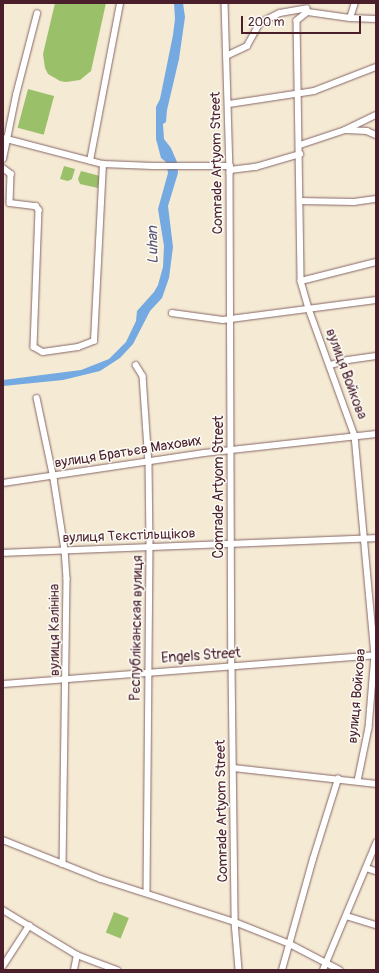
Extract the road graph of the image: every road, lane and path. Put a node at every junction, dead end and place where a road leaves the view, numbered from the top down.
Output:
1 (120, 3) edge
2 (225, 3) edge
3 (355, 3) edge
4 (306, 7) edge
5 (37, 14) dead end
6 (350, 18) junction
7 (376, 19) edge
8 (226, 56) junction
9 (376, 67) edge
10 (298, 95) junction
11 (229, 104) junction
12 (376, 115) edge
13 (345, 130) junction
14 (376, 135) edge
15 (5, 139) edge
16 (300, 145) junction
17 (300, 154) junction
18 (3, 159) edge
19 (90, 161) junction
20 (103, 164) junction
21 (3, 168) edge
22 (230, 168) junction
23 (376, 200) edge
24 (300, 201) junction
25 (376, 262) edge
26 (301, 281) junction
27 (376, 300) edge
28 (309, 309) junction
29 (172, 313) dead end
30 (231, 318) junction
31 (376, 356) edge
32 (136, 365) dead end
33 (331, 365) junction
34 (37, 398) dead end
35 (376, 434) edge
36 (355, 436) junction
37 (230, 450) junction
38 (149, 460) junction
39 (53, 476) junction
40 (3, 484) edge
41 (364, 538) junction
42 (376, 538) edge
43 (231, 545) junction
44 (150, 547) junction
45 (65, 550) junction
46 (3, 553) edge
47 (375, 655) edge
48 (232, 666) junction
49 (149, 671) junction
50 (67, 679) junction
51 (3, 684) edge
52 (234, 768) junction
53 (338, 779) junction
54 (358, 781) junction
55 (376, 784) edge
56 (3, 840) edge
57 (376, 843) edge
58 (63, 864) junction
59 (366, 868) junction
60 (376, 871) edge
61 (147, 892) junction
62 (4, 912) edge
63 (346, 916) junction
64 (235, 922) junction
65 (376, 925) edge
66 (29, 926) junction
67 (290, 944) junction
68 (77, 955) junction
69 (326, 962) junction
70 (3, 966) edge
71 (74, 970) edge
72 (117, 970) edge
73 (239, 970) edge
74 (282, 970) edge
75 (323, 970) edge
76 (340, 970) edge

1 - 19 street
2 - 8 street, Comrade Artyom Street
3 - 6 street
4 - 6 street
4 - 8 street
4 - 10 street, вулиця Войкова
5 - 15 street
6 - 7 street
8 - 11 street, Comrade Artyom Street
9 - 10 street
10 - 11 street
10 - 16 street, вулиця Войкова
11 - 22 street, Comrade Artyom Street
12 - 13 street
13 - 14 street
13 - 16 street
15 - 18 street
15 - 19 street
16 - 17 street, вулиця Войкова
17 - 22 street
17 - 24 street, вулиця Войкова
19 - 20 street
20 - 21 street
20 - 22 street
22 - 30 street, Comrade Artyom Street
23 - 24 street
24 - 26 street, вулиця Войкова
25 - 26 street
26 - 28 street, вулиця Войкова
27 - 28 street
28 - 30 street
28 - 33 street, вулиця Войкова
29 - 30 street
30 - 37 street, Comrade Artyom Street
31 - 33 street
32 - 38 street, Рєспубліканская вулиця
33 - 36 street, вулиця Войкова
34 - 39 street, вулиця Калініна
35 - 36 street, вулиця Братьєв Махових
36 - 37 street, вулиця Братьєв Махових
36 - 41 street, вулиця Войкова
37 - 38 street, вулиця Братьєв Махових
37 - 43 street, Comrade Artyom Street
38 - 39 street, вулиця Братьєв Махових
38 - 44 street, Рєспубліканская вулиця
39 - 40 street, вулиця Братьєв Махових
39 - 45 street, вулиця Калініна
41 - 42 street, вулиця Тєкстільщіков
41 - 43 street, вулиця Тєкстільщіков
41 - 47 street, вулиця Войкова
43 - 44 street, вулиця Тєкстільщіков
43 - 48 street, Comrade Artyom Street
44 - 45 street, вулиця Тєкстільщіков
44 - 49 street, Рєспубліканская вулиця
45 - 46 street, вулиця Тєкстільщіков
45 - 50 street, вулиця Калініна
47 - 48 street, Engels Street
47 - 54 street, вулиця Войкова
48 - 49 street, Engels Street
48 - 52 street, Comrade Artyom Street
49 - 50 street, Engels Street
49 - 61 street, Рєспубліканская вулиця
50 - 51 street, Engels Street
50 - 58 street, вулиця Калініна
52 - 53 street
52 - 64 street, Comrade Artyom Street
53 - 54 street
53 - 67 street
54 - 55 street
56 - 58 street
57 - 59 street
58 - 61 street
59 - 60 street
59 - 63 street
61 - 64 street
62 - 66 street
63 - 65 street
63 - 69 street
64 - 67 street
64 - 73 street, Comrade Artyom Street
66 - 68 street
66 - 70 street
67 - 69 street
67 - 74 street
68 - 71 street
68 - 72 street
69 - 75 street
69 - 76 street

